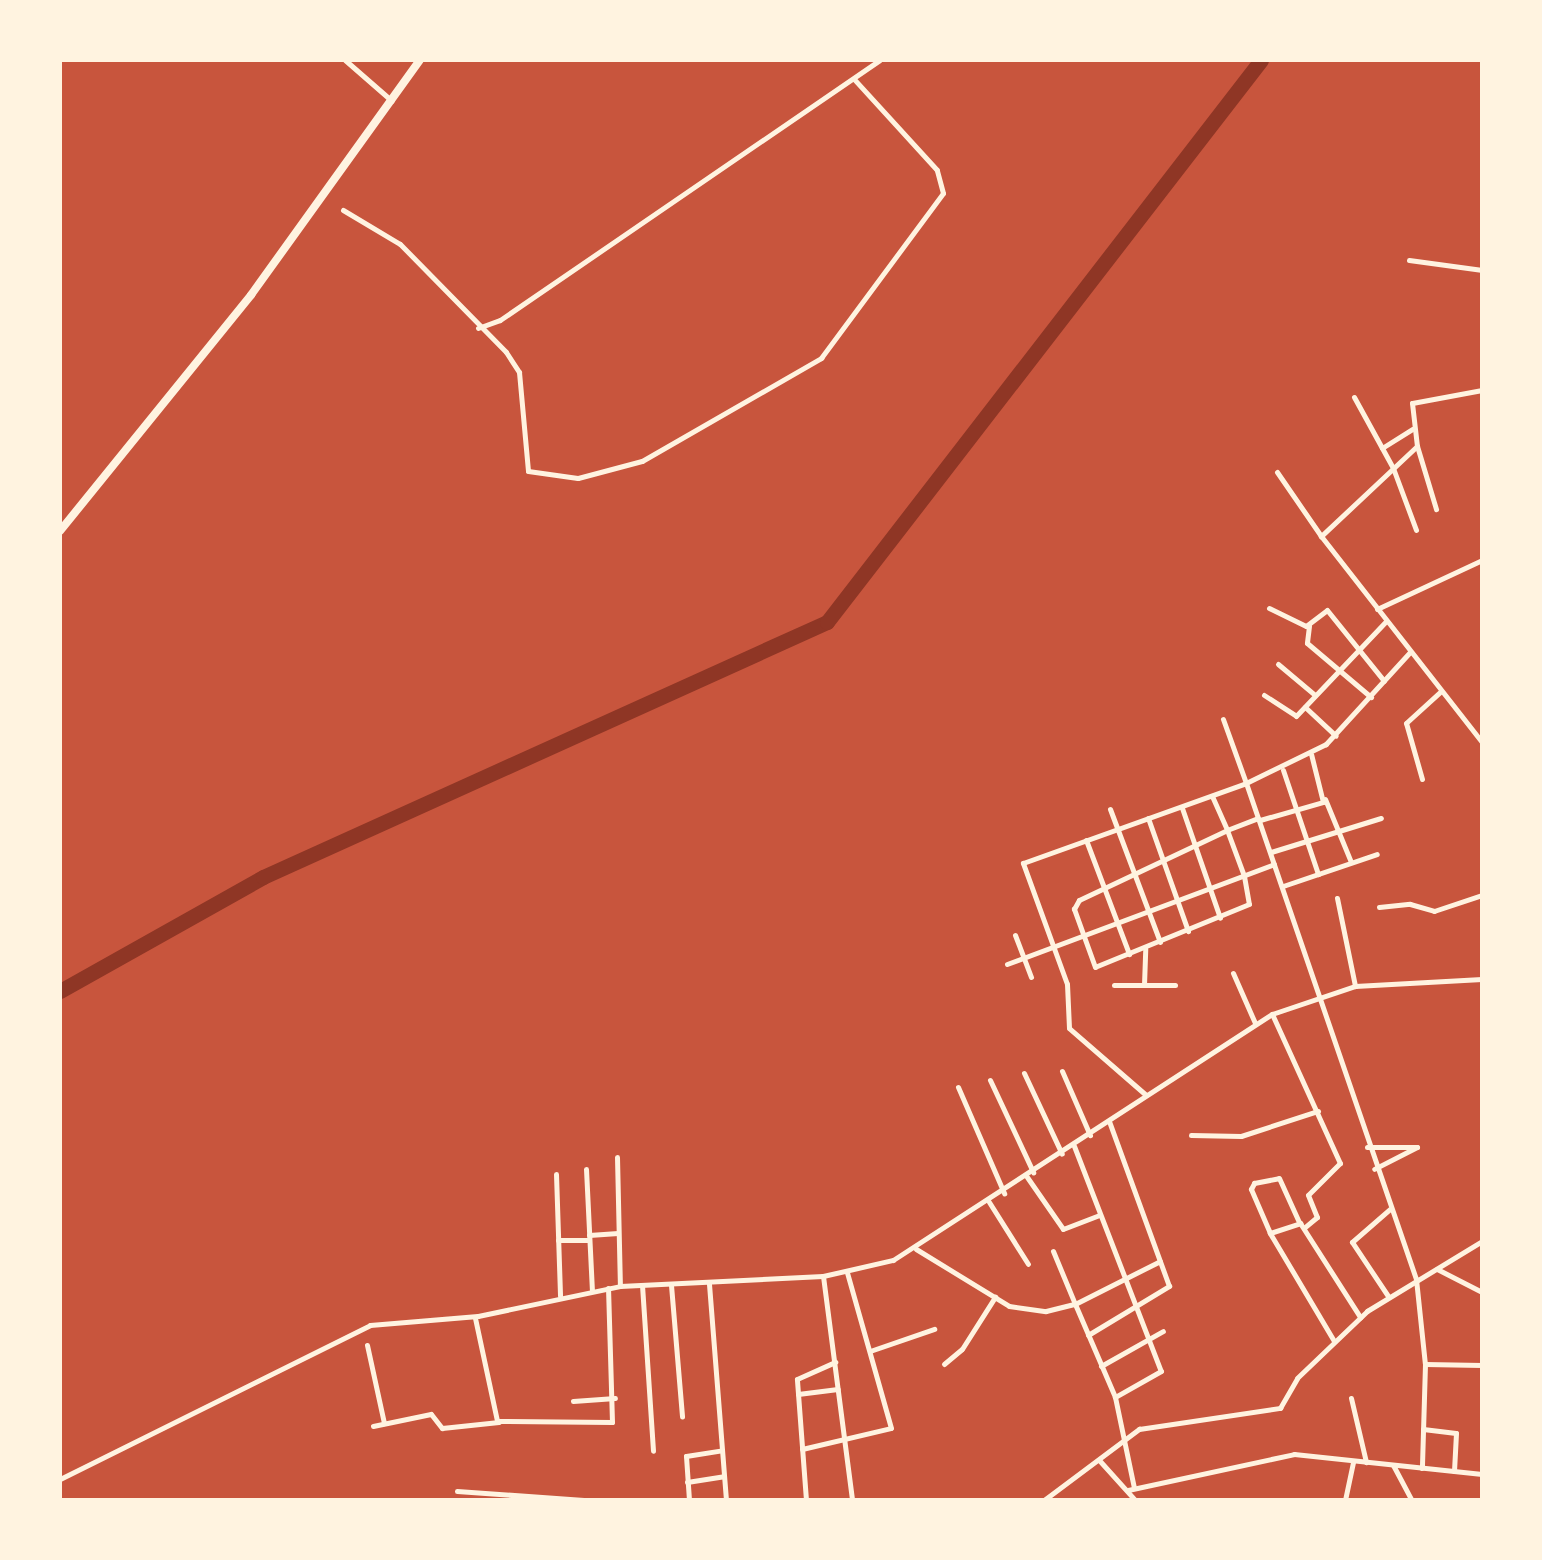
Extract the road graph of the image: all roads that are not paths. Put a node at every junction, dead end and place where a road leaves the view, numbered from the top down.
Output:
1 (345, 60) edge
2 (420, 60) edge
3 (880, 60) edge
4 (854, 78) junction
5 (392, 101) junction
6 (343, 210) dead end
7 (1409, 260) dead end
8 (1482, 270) edge
9 (478, 328) junction
10 (1482, 390) edge
11 (1354, 396) dead end
12 (1412, 429) junction
13 (1418, 446) junction
14 (1382, 448) junction
15 (1393, 468) junction
16 (1277, 472) dead end
17 (1436, 509) dead end
18 (1416, 530) dead end
19 (60, 531) edge
20 (1321, 536) junction
21 (1482, 560) edge
22 (1269, 608) dead end
23 (1377, 609) junction
24 (1386, 621) junction
25 (1310, 625) junction
26 (1358, 649) junction
27 (1410, 652) junction
28 (1278, 664) dead end
29 (1338, 670) junction
30 (1384, 681) junction
31 (1441, 691) junction
32 (1264, 695) dead end
33 (1315, 695) junction
34 (1371, 697) junction
35 (1304, 706) junction
36 (1223, 719) dead end
37 (1336, 736) junction
38 (1482, 742) edge
39 (1311, 754) junction
40 (1283, 770) junction
41 (1422, 780) dead end
42 (1246, 783) junction
43 (1212, 796) junction
44 (1325, 799) junction
45 (1182, 808) junction
46 (1110, 809) dead end
47 (1296, 809) junction
48 (1148, 818) junction
49 (1381, 818) dead end
50 (1259, 819) junction
51 (1118, 830) junction
52 (1227, 830) junction
53 (1340, 831) junction
54 (1086, 840) junction
55 (1307, 841) junction
56 (1197, 844) junction
57 (1270, 852) junction
58 (1377, 854) dead end
59 (1165, 860) junction
60 (1351, 862) junction
61 (1274, 864) junction
62 (1135, 874) junction
63 (1318, 874) junction
64 (1244, 876) junction
65 (1282, 886) junction
66 (1105, 888) junction
67 (1211, 888) junction
68 (1482, 895) edge
69 (1337, 898) dead end
70 (1179, 900) junction
71 (1378, 907) dead end
72 (1150, 912) junction
73 (1220, 918) junction
74 (1118, 924) junction
75 (1188, 931) junction
76 (1015, 935) dead end
77 (1085, 937) junction
78 (1160, 942) junction
79 (1055, 948) junction
80 (1145, 949) junction
81 (1129, 955) junction
82 (1024, 958) junction
83 (1007, 964) dead end
84 (1233, 973) dead end
85 (1032, 977) dead end
86 (1482, 979) edge
87 (1114, 985) dead end
88 (1144, 985) junction
89 (1175, 985) dead end
90 (1354, 986) junction
91 (1318, 994) junction
92 (1272, 1014) junction
93 (1255, 1023) junction
94 (1062, 1071) dead end
95 (1024, 1073) dead end
96 (990, 1080) dead end
97 (958, 1087) dead end
98 (1146, 1094) junction
99 (1318, 1111) junction
100 (1109, 1122) junction
101 (1090, 1135) junction
102 (1191, 1135) dead end
103 (1074, 1146) junction
104 (1368, 1147) junction
105 (1062, 1154) junction
106 (617, 1157) dead end
107 (586, 1169) dead end
108 (1374, 1169) junction
109 (556, 1174) dead end
110 (1031, 1175) junction
111 (1004, 1192) junction
112 (989, 1202) junction
113 (1390, 1209) junction
114 (1099, 1214) junction
115 (1302, 1225) junction
116 (618, 1233) junction
117 (1270, 1233) junction
118 (589, 1238) junction
119 (558, 1240) junction
120 (1482, 1241) edge
121 (916, 1248) junction
122 (1053, 1250) dead end
123 (1160, 1261) junction
124 (1028, 1264) dead end
125 (1437, 1268) junction
126 (847, 1272) junction
127 (823, 1276) junction
128 (1123, 1279) junction
129 (1416, 1279) junction
130 (709, 1284) junction
131 (642, 1285) junction
132 (671, 1285) junction
133 (620, 1286) junction
134 (608, 1288) junction
135 (592, 1291) junction
136 (1482, 1292) edge
137 (1388, 1296) junction
138 (560, 1297) junction
139 (995, 1298) junction
140 (1075, 1304) junction
141 (1135, 1310) junction
142 (474, 1316) junction
143 (1360, 1317) junction
144 (934, 1329) dead end
145 (1163, 1330) dead end
146 (1088, 1335) junction
147 (1147, 1340) junction
148 (1334, 1341) junction
149 (366, 1345) dead end
150 (870, 1351) junction
151 (835, 1362) junction
152 (944, 1364) dead end
153 (1426, 1364) junction
154 (1482, 1365) edge
155 (1101, 1366) junction
156 (838, 1388) junction
157 (798, 1394) junction
158 (1115, 1397) junction
159 (615, 1398) junction
160 (1351, 1398) dead end
161 (573, 1401) dead end
162 (682, 1417) dead end
163 (499, 1422) junction
164 (384, 1424) junction
165 (372, 1426) dead end
166 (1423, 1429) junction
167 (845, 1442) junction
168 (1124, 1442) junction
169 (802, 1449) junction
170 (722, 1450) junction
171 (653, 1451) dead end
172 (1099, 1460) junction
173 (1353, 1462) junction
174 (1366, 1462) junction
175 (1392, 1466) junction
176 (1422, 1468) junction
177 (1454, 1471) junction
178 (1482, 1474) edge
179 (724, 1476) junction
180 (60, 1479) edge
181 (687, 1482) junction
182 (457, 1492) dead end
183 (1131, 1495) edge
184 (584, 1500) edge
185 (689, 1500) edge
186 (726, 1500) edge
187 (806, 1500) edge
188 (852, 1500) edge
189 (1044, 1500) edge
190 (1345, 1500) edge
191 (1412, 1500) edge

1 - 5 street
2 - 5 main road
3 - 4 street
4 - 9 street
4 - 9 street
5 - 19 main road
6 - 9 street
7 - 8 street
10 - 12 street
11 - 14 street
12 - 13 street
12 - 14 street
13 - 15 street
13 - 17 street
14 - 15 street
15 - 18 street
15 - 20 street
16 - 20 street
20 - 23 street
21 - 23 street
22 - 25 street
23 - 24 street
24 - 26 street
24 - 27 street
25 - 26 street
25 - 29 street
26 - 29 street
26 - 30 street
27 - 30 street
27 - 31 street
28 - 33 street
29 - 33 street
29 - 34 street
30 - 34 street
31 - 38 street
31 - 41 street
32 - 35 street
33 - 35 street
34 - 37 street
35 - 37 street
36 - 42 street
37 - 39 street
39 - 40 street
39 - 44 street
40 - 42 street
40 - 47 street
42 - 43 street
42 - 50 street
43 - 45 street
43 - 52 street
44 - 47 street
44 - 53 street
45 - 48 street
45 - 56 street
46 - 51 street
47 - 50 street
47 - 55 street
48 - 51 street
48 - 59 street
49 - 53 street
50 - 52 street
50 - 57 street
51 - 54 street
51 - 62 street
52 - 56 street
52 - 64 street
53 - 55 street
53 - 60 street
54 - 66 street
54 - 79 street
55 - 57 street
55 - 63 street
56 - 59 street
56 - 67 street
57 - 61 street
58 - 60 street
59 - 62 street
59 - 70 street
60 - 63 street
61 - 64 street
61 - 65 street
62 - 66 street
62 - 72 street
63 - 65 street
64 - 67 street
64 - 73 street
65 - 91 street
66 - 74 street
66 - 77 street
67 - 70 street
67 - 73 street
68 - 71 street
69 - 90 street
70 - 72 street
70 - 75 street
72 - 74 street
72 - 78 street
73 - 75 street
74 - 77 street
74 - 81 street
75 - 78 street
76 - 82 street
77 - 79 street
77 - 81 street
78 - 80 street
79 - 82 street
79 - 98 street
80 - 81 street
80 - 88 street
82 - 83 street
82 - 85 street
84 - 93 street
86 - 90 street
87 - 88 street
88 - 89 street
90 - 91 street
91 - 92 street
91 - 104 street
92 - 93 street
92 - 99 street
93 - 98 street
94 - 101 street
95 - 105 street
96 - 110 street
97 - 111 street
98 - 100 street
99 - 102 street
99 - 115 street
100 - 101 street
100 - 123 street
101 - 103 street
103 - 105 street
103 - 114 street
104 - 108 street
104 - 108 street
105 - 110 street
106 - 116 street
107 - 118 street
108 - 113 street
109 - 119 street
110 - 111 street
110 - 114 street
111 - 112 street
112 - 121 street
112 - 124 street
113 - 129 street
113 - 137 street
114 - 128 street
115 - 117 street
115 - 117 street
115 - 143 street
116 - 118 street
116 - 133 street
117 - 148 street
118 - 119 street
118 - 135 street
119 - 138 street
120 - 125 street
121 - 126 street
121 - 139 street
122 - 140 street
123 - 128 street
123 - 141 street
125 - 129 street
125 - 136 street
126 - 127 street
126 - 150 street
127 - 130 street
127 - 151 street
128 - 140 street
128 - 141 street
129 - 137 street
129 - 153 street
130 - 132 street
130 - 170 street
131 - 132 street
131 - 133 street
131 - 171 street
132 - 162 street
133 - 134 street
134 - 135 street
134 - 159 street
135 - 138 street
137 - 143 street
138 - 142 street
139 - 140 street
139 - 152 street
140 - 146 street
141 - 146 street
141 - 147 street
142 - 163 street
142 - 180 street
143 - 148 street
144 - 150 street
145 - 147 street
146 - 155 street
147 - 155 street
147 - 158 street
148 - 168 street
149 - 164 street
150 - 167 street
151 - 156 street
151 - 157 street
153 - 154 street
153 - 166 street
155 - 158 street
156 - 157 street
156 - 167 street
157 - 169 street
158 - 168 street
159 - 161 street
159 - 163 street
160 - 174 street
163 - 164 street
164 - 165 street
166 - 176 street
166 - 177 street
167 - 169 street
167 - 188 street
168 - 172 street
168 - 183 street
169 - 187 street
170 - 179 street
170 - 181 street
172 - 183 street
172 - 189 street
173 - 174 street
173 - 183 street
173 - 190 street
174 - 175 street
175 - 176 street
175 - 191 street
176 - 177 street
177 - 178 street
179 - 181 street
179 - 186 street
181 - 185 street
182 - 184 street

